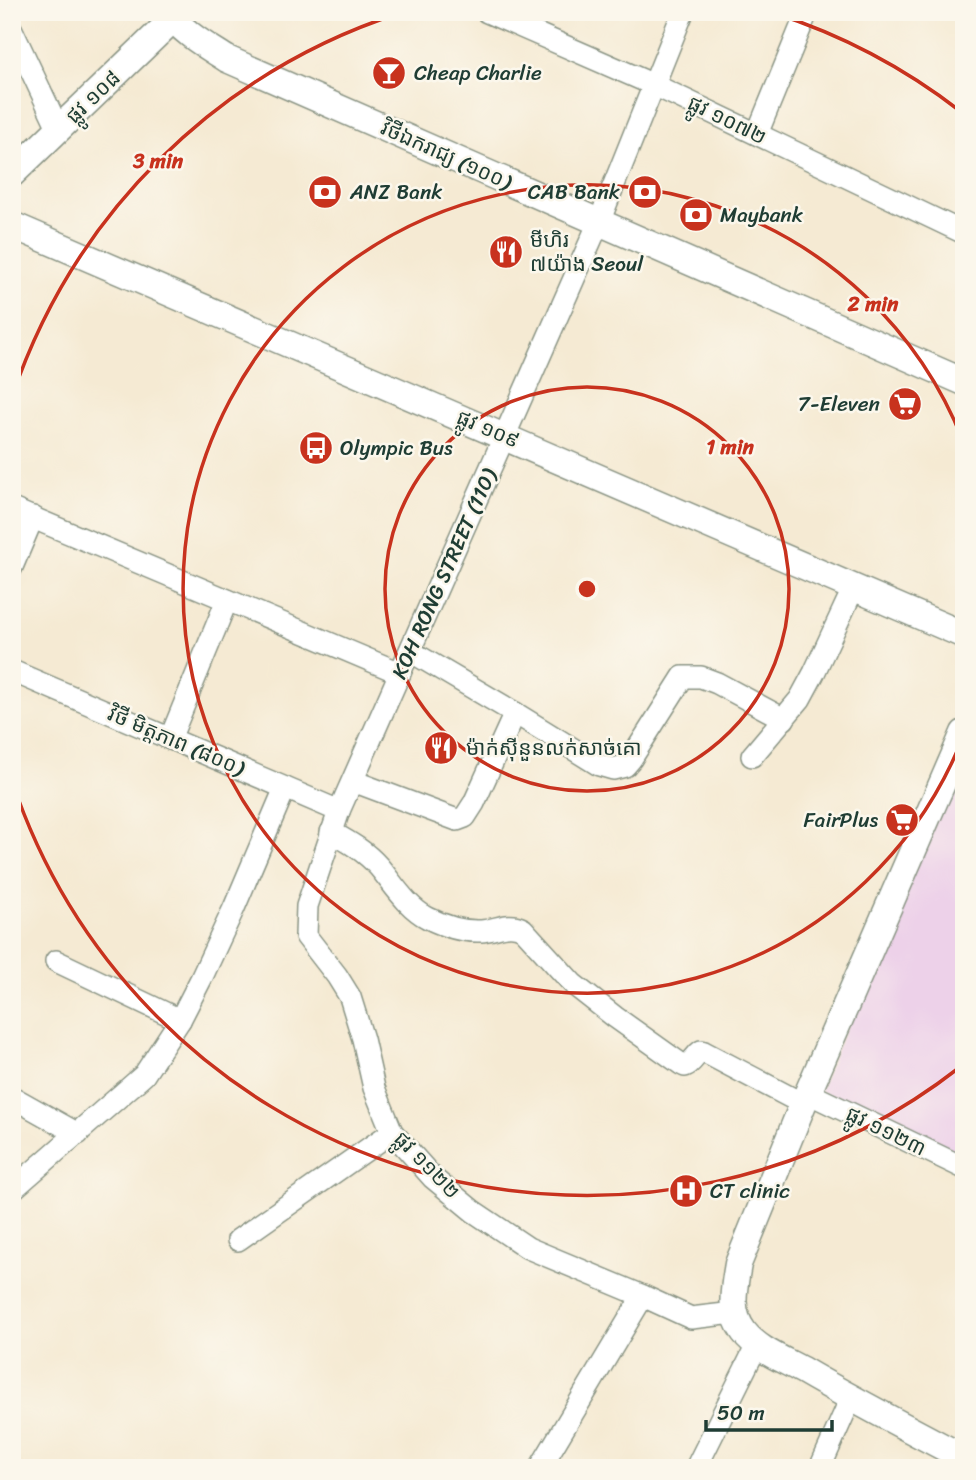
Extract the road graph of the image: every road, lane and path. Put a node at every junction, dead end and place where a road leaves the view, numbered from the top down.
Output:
1 (487, 12) edge
2 (683, 12) edge
3 (807, 12) edge
4 (174, 15) edge
5 (12, 30) edge
6 (654, 85) junction
7 (59, 130) junction
8 (757, 134) junction
9 (12, 174) edge
10 (599, 222) junction
11 (12, 225) edge
12 (964, 233) edge
13 (964, 382) edge
14 (505, 437) junction
15 (12, 509) edge
16 (33, 517) junction
17 (12, 567) edge
18 (854, 587) junction
19 (227, 600) junction
20 (964, 635) edge
21 (410, 651) junction
22 (12, 671) edge
23 (400, 673) junction
24 (515, 713) junction
25 (784, 719) junction
26 (964, 733) edge
27 (170, 739) junction
28 (752, 756) dead end
29 (353, 781) junction
30 (285, 788) junction
31 (339, 811) junction
32 (331, 832) junction
33 (56, 961) dead end
34 (180, 1020) junction
35 (12, 1097) edge
36 (805, 1098) junction
37 (392, 1132) junction
38 (78, 1133) junction
39 (964, 1168) edge
40 (12, 1190) edge
41 (238, 1240) dead end
42 (643, 1296) junction
43 (734, 1313) junction
44 (757, 1345) junction
45 (851, 1398) junction
46 (964, 1458) edge
47 (540, 1468) edge
48 (696, 1468) edge
49 (820, 1468) edge

1 - 6 street, ផ្លូវ ១០៧២
2 - 6 street
3 - 8 street
4 - 7 main road, ផ្លូវ ១០៨
4 - 10 main road, វិថីឯករាជ្យ (១០០)
5 - 7 street
6 - 8 street, ផ្លូវ ១០៧២
6 - 10 street
7 - 9 main road, ផ្លូវ ១០៨
8 - 12 street, ផ្លូវ ១០៧២
10 - 13 main road, វិថីឯករាជ្យ (១០០)
10 - 14 street, KOH RONG STREET (110)
11 - 14 main road, ផ្លូវ ១០៩
14 - 18 main road, ផ្លូវ ១០៩
14 - 21 street, KOH RONG STREET (110)
15 - 16 street
16 - 17 street
16 - 19 street
18 - 20 main road, ផ្លូវ ១០៩
18 - 25 street
19 - 23 street
19 - 27 street
21 - 23 street, KOH RONG STREET (110)
21 - 24 street
22 - 27 street, វិថី មិត្តភាព (៨០០)
23 - 29 street, KOH RONG STREET (110)
24 - 25 street
24 - 29 street
25 - 28 street
26 - 36 main road
27 - 30 street, វិថី មិត្តភាព (៨០០)
29 - 31 street, KOH RONG STREET (110)
30 - 31 street, វិថី មិត្តភាព (៨០០)
30 - 34 street
31 - 32 street, ផ្លូវ ១១២២
32 - 36 street, ផ្លូវ ១១២៣
32 - 37 street, ផ្លូវ ១១២២
33 - 34 street
34 - 38 street
35 - 38 street
36 - 39 street, ផ្លូវ ១១២៣
36 - 43 main road
37 - 41 street
37 - 42 street, ផ្លូវ ១១២២
38 - 40 street
42 - 43 street, ផ្លូវ ១១២២
42 - 47 street
43 - 44 main road
44 - 45 main road
44 - 48 street
45 - 46 main road
45 - 49 street

